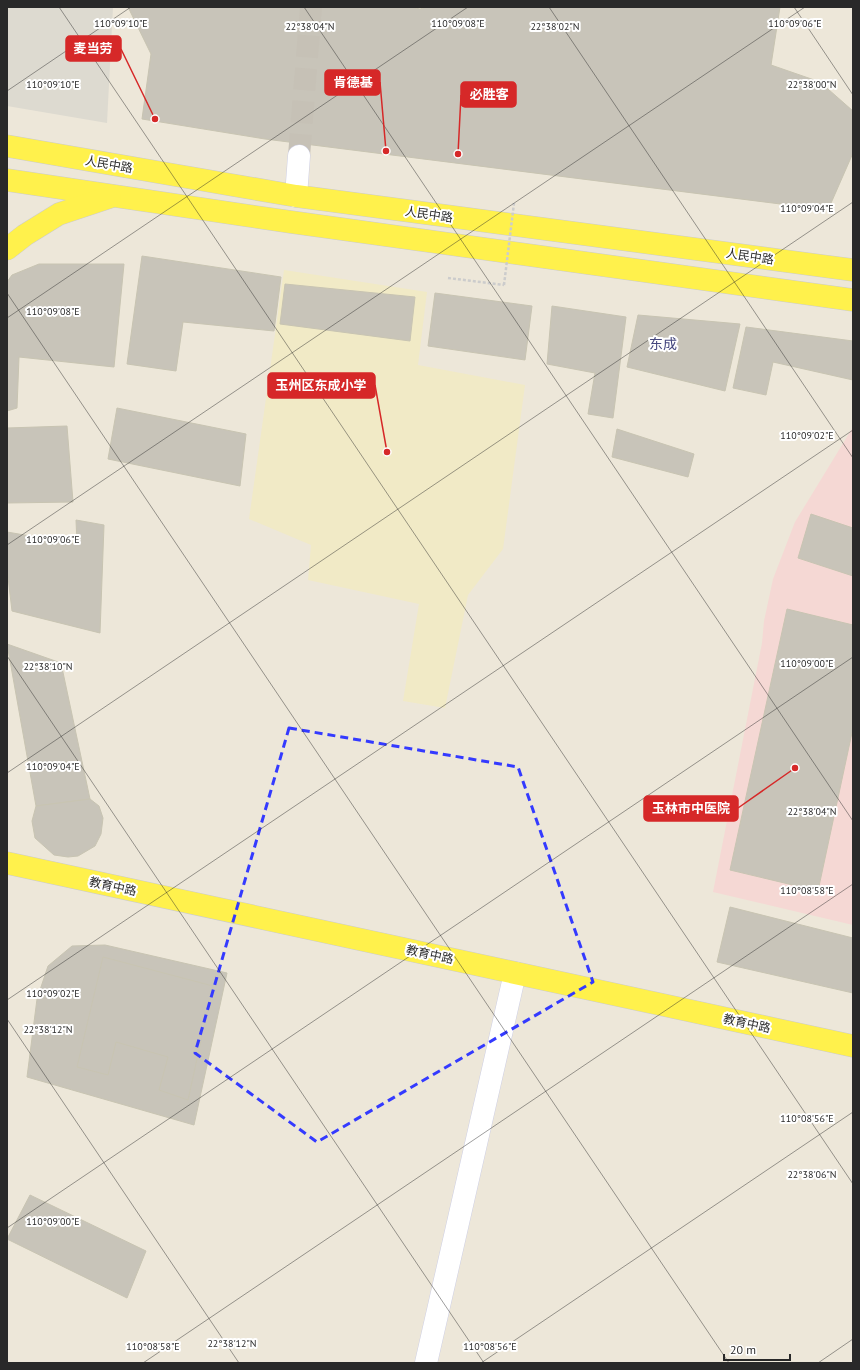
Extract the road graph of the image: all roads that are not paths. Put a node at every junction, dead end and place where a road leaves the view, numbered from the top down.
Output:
1 (7, 139) edge
2 (7, 146) edge
3 (41, 152) junction
4 (299, 156) tunnel mouth
5 (7, 180) edge
6 (114, 195) junction
7 (296, 196) junction
8 (7, 249) edge
9 (853, 270) edge
10 (853, 300) edge
11 (7, 862) edge
12 (515, 973) junction
13 (853, 1046) edge
14 (426, 1363) edge

1 - 3 main road
2 - 3 main road, 人民中路
3 - 7 main road, 人民中路
4 - 7 lane
5 - 6 main road
6 - 8 main road
6 - 10 main road
7 - 9 main road, 人民中路
11 - 12 main road, 教育中路
12 - 13 main road, 教育中路
12 - 14 lane

